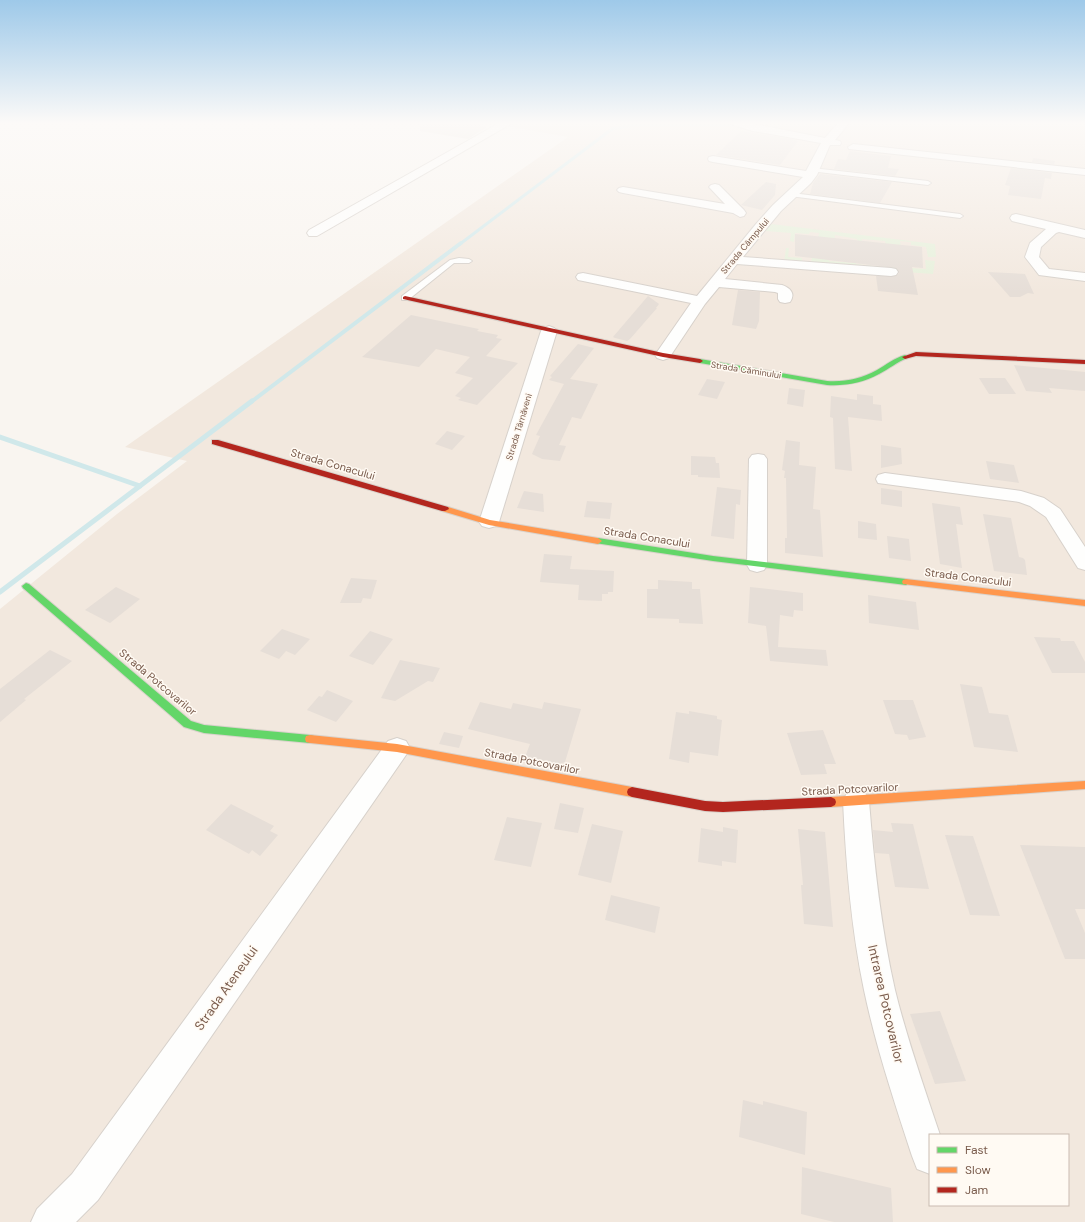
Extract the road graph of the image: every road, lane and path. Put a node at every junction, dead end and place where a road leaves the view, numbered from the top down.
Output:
1 (408, 179) edge
2 (809, 179) edge
3 (882, 179) edge
4 (928, 183) dead end
5 (716, 188) dead end
6 (623, 190) dead end
7 (792, 195) junction
8 (738, 210) junction
9 (960, 216) dead end
10 (1016, 218) dead end
11 (760, 227) junction
12 (1059, 228) junction
13 (313, 233) dead end
14 (1085, 234) edge
15 (732, 260) junction
16 (469, 261) dead end
17 (891, 272) dead end
18 (1049, 274) junction
19 (583, 277) dead end
20 (1085, 277) edge
21 (714, 282) junction
22 (1033, 283) dead end
23 (405, 298) joint
24 (786, 299) dead end
25 (700, 301) junction
26 (549, 331) junction
27 (663, 355) junction
28 (1085, 362) edge
29 (215, 442) dead end
30 (758, 459) dead end
31 (885, 479) dead end
32 (489, 522) junction
33 (1085, 563) edge
34 (757, 565) junction
35 (26, 586) dead end
36 (1085, 603) edge
37 (397, 748) junction
38 (1085, 785) edge
39 (856, 801) junction
40 (929, 1153) edge
41 (50, 1222) edge

1 - 13 street
2 - 7 street, Strada Câmpului
3 - 4 lane
5 - 8 street
6 - 8 street
7 - 9 lane
7 - 11 street, Strada Câmpului
8 - 11 street
10 - 12 street
11 - 15 street, Strada Câmpului
12 - 14 street
12 - 18 street
15 - 17 street
15 - 21 street, Strada Câmpului
16 - 23 lane
18 - 20 street
18 - 22 street
19 - 25 street
21 - 24 street
21 - 25 street, Strada Câmpului
23 - 26 street, Strada Căminului
25 - 27 street, Strada Câmpului
26 - 27 street, Strada Căminului
26 - 32 street, Strada Târnăveni
27 - 28 street, Strada Căminului
29 - 32 street, Strada Conacului
30 - 34 street
31 - 33 street
32 - 34 street, Strada Conacului
34 - 36 street, Strada Conacului
35 - 37 street, Strada Potcovarilor
37 - 39 street, Strada Potcovarilor
37 - 41 street, Strada Ateneului
38 - 39 street, Strada Potcovarilor
39 - 40 street, Intrarea Potcovarilor

